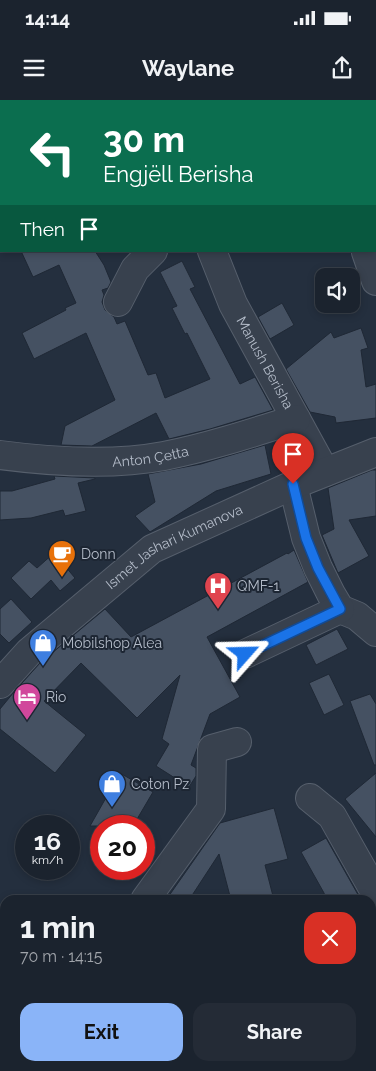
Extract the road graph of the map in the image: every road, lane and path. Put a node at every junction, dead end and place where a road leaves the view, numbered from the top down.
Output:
1 (152, 252) edge
2 (212, 252) edge
3 (366, 252) edge
4 (376, 281) edge
5 (118, 302) dead end
6 (296, 419) junction
7 (376, 452) edge
8 (0, 455) edge
9 (325, 472) junction
10 (293, 484) junction
11 (340, 609) junction
12 (376, 632) edge
13 (245, 654) dead end
14 (0, 684) edge
15 (237, 742) dead end
16 (310, 798) dead end
17 (376, 894) edge
18 (149, 895) edge

1 - 5 street
2 - 6 street, Manush Berisha
3 - 4 street
6 - 8 street, Anton Çetta
6 - 9 street, Manush Berisha
7 - 9 street, Ismet Jashari Kumanova
9 - 10 street, Ismet Jashari Kumanova
10 - 11 street
10 - 14 street, Ismet Jashari Kumanova
11 - 12 street
11 - 13 street
15 - 18 street
16 - 17 street

